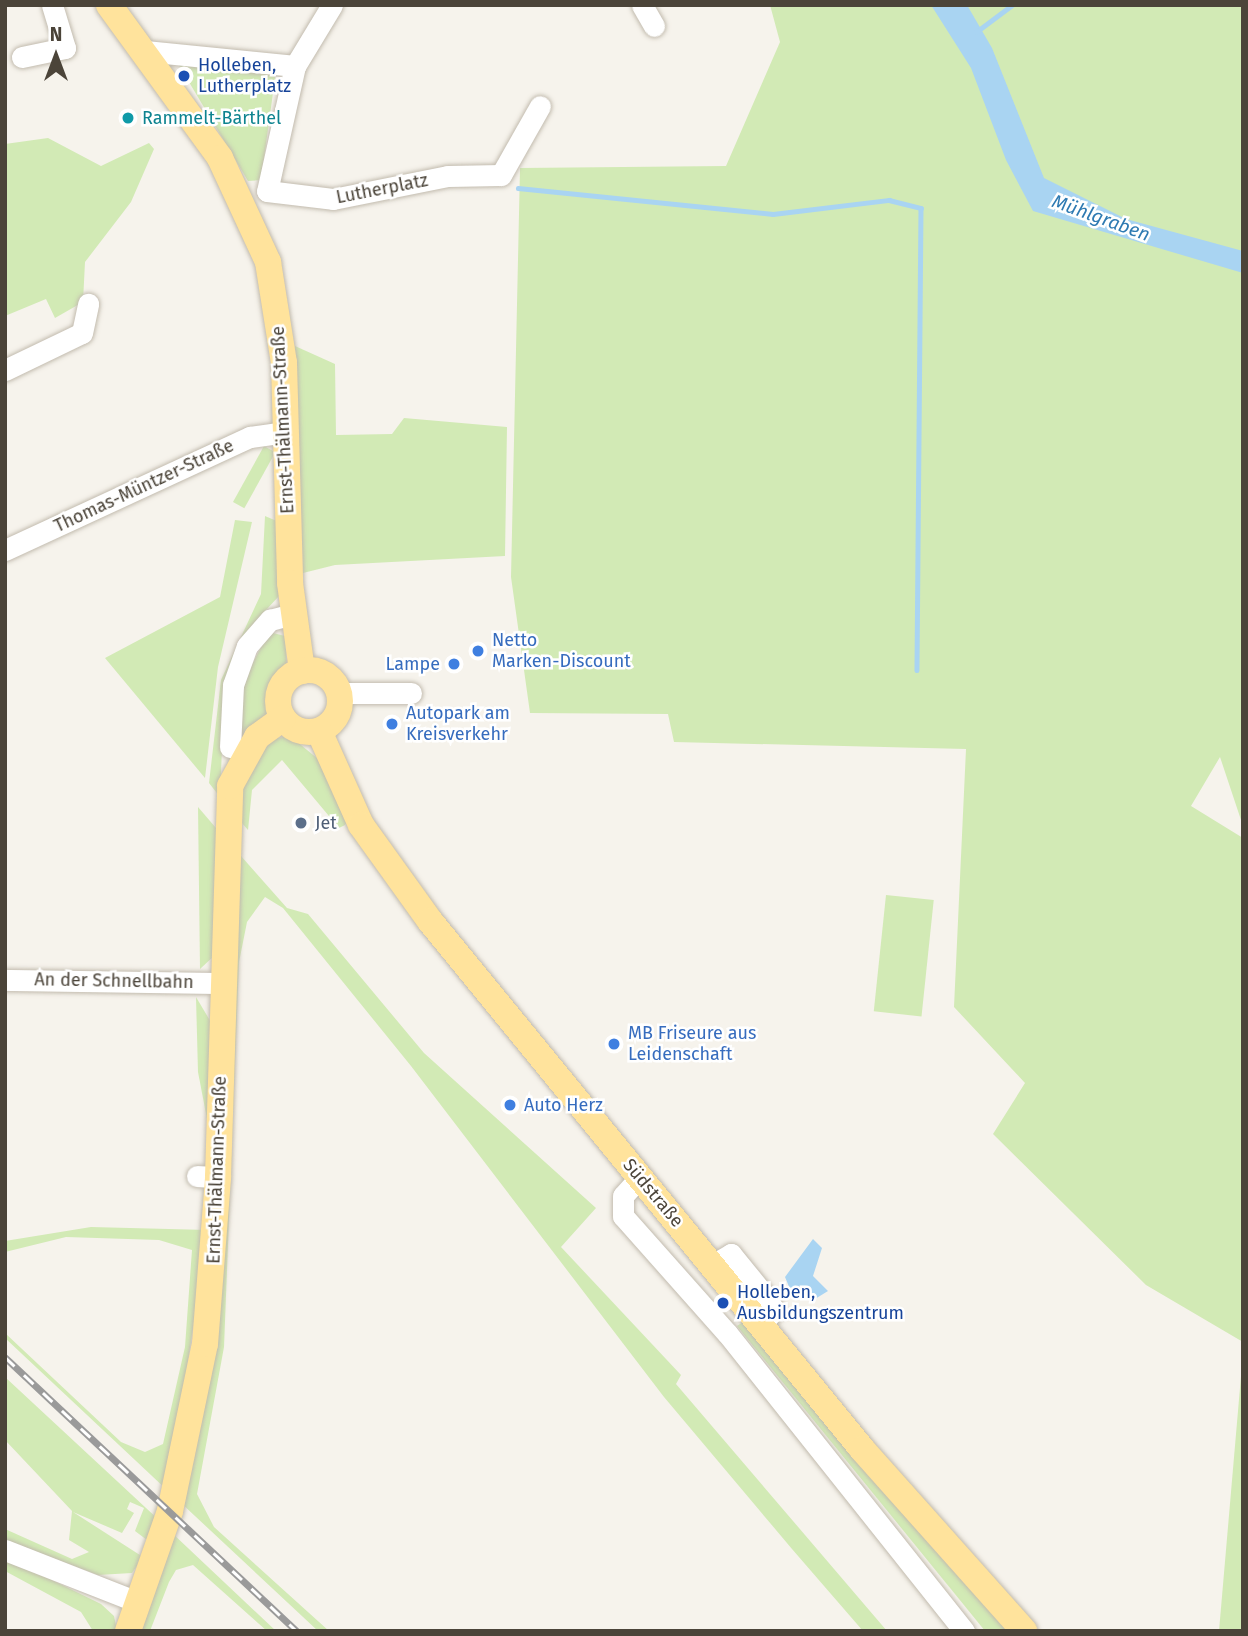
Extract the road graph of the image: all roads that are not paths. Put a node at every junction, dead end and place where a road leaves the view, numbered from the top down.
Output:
1 (52, 5) edge
2 (109, 5) edge
3 (332, 5) edge
4 (642, 5) edge
5 (654, 26) dead end
6 (145, 51) junction
7 (22, 57) dead end
8 (295, 66) junction
9 (540, 106) dead end
10 (88, 304) dead end
11 (5, 370) edge
12 (286, 432) junction
13 (5, 550) edge
14 (292, 614) junction
15 (302, 671) junction
16 (339, 693) junction
17 (411, 693) dead end
18 (283, 718) junction
19 (319, 731) junction
20 (230, 747) dead end
21 (5, 980) edge
22 (223, 982) junction
23 (640, 1177) junction
24 (5, 1550) edge
25 (138, 1602) junction
26 (128, 1631) edge
27 (964, 1631) edge
28 (1024, 1631) edge

1 - 7 street
2 - 6 main road, Ernst-Thälmann-Straße
3 - 8 street, Lutherplatz
4 - 5 street
6 - 8 street
6 - 12 main road, Ernst-Thälmann-Straße
8 - 9 street, Lutherplatz
10 - 11 street
12 - 13 street, Thomas-Müntzer-Straße
12 - 14 main road, Ernst-Thälmann-Straße
14 - 15 main road, Ernst-Thälmann-Straße
14 - 20 street
15 - 16 main road
15 - 18 main road
16 - 17 street
16 - 19 main road
18 - 19 main road
18 - 22 main road, Ernst-Thälmann-Straße
19 - 23 main road, Südstraße
21 - 22 street, An der Schnellbahn
22 - 25 main road, Ernst-Thälmann-Straße
23 - 27 street
23 - 28 main road, Südstraße
24 - 25 street
25 - 26 main road, Ernst-Thälmann-Straße

